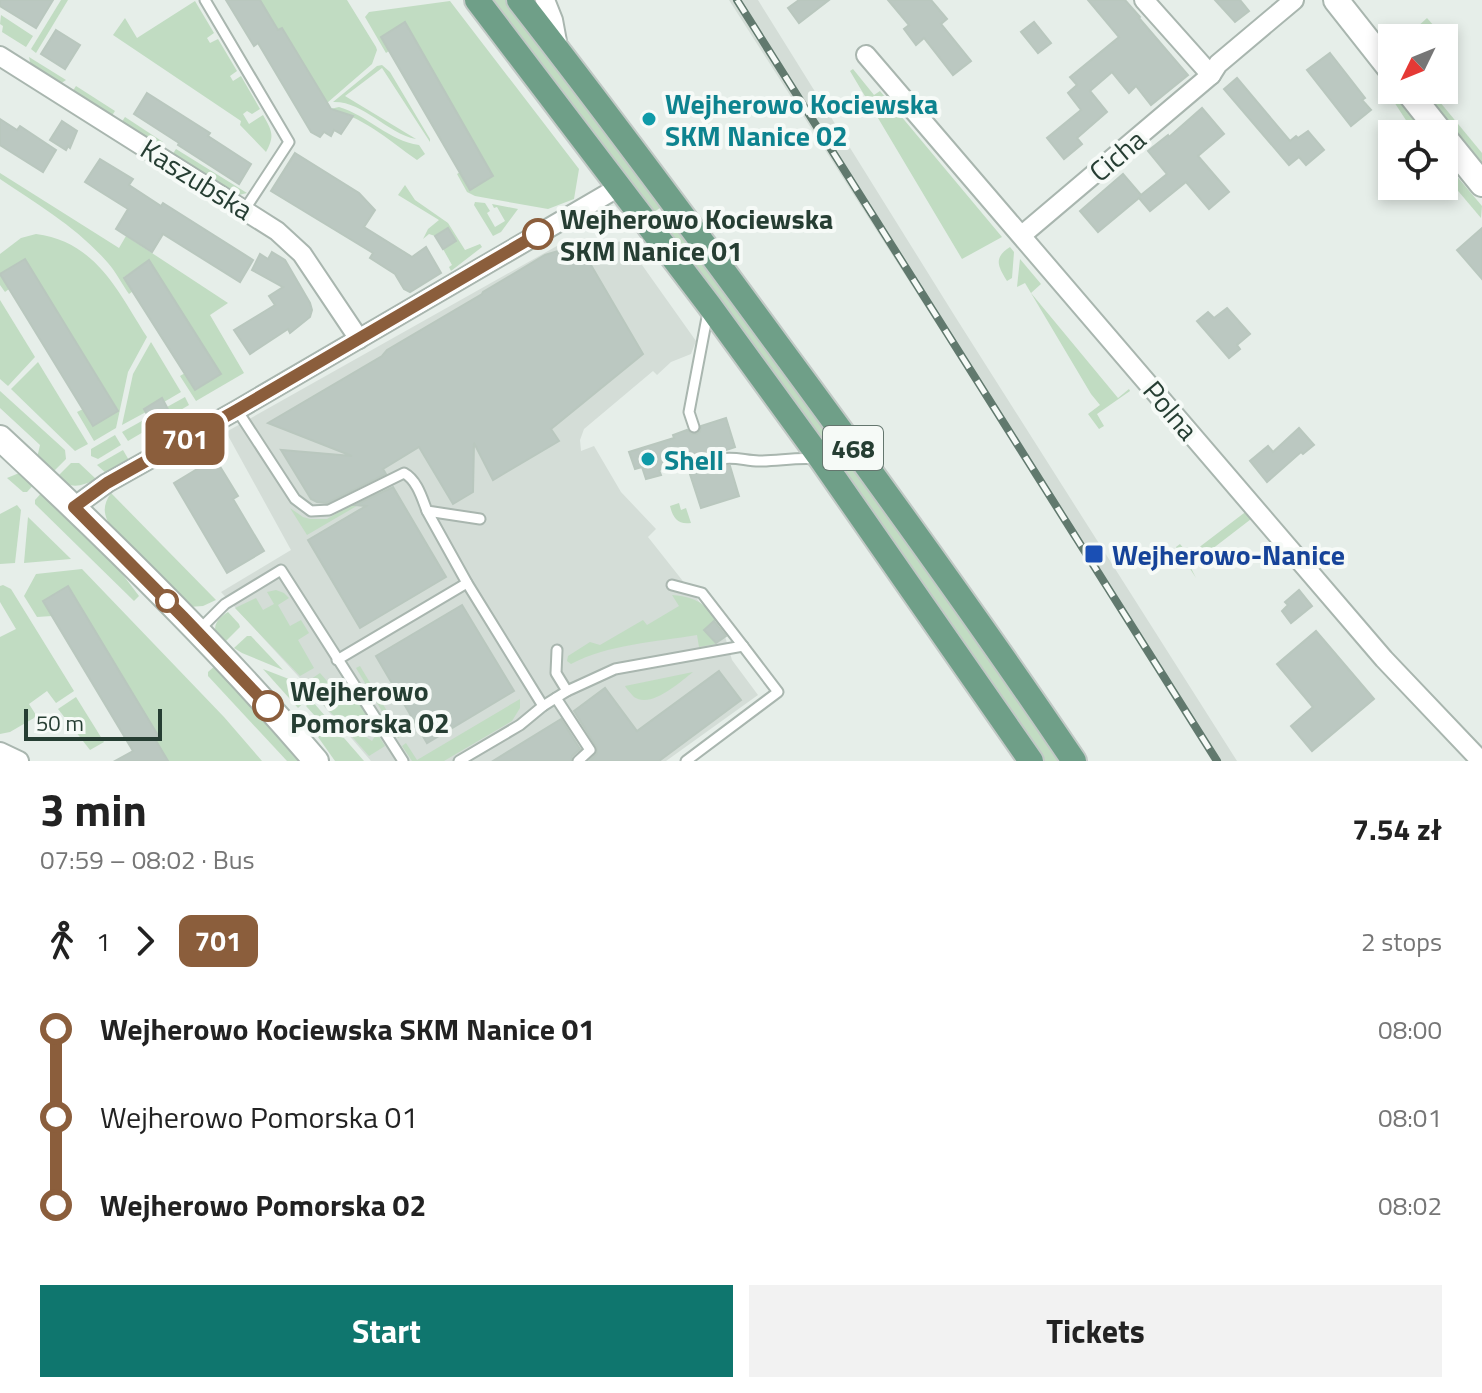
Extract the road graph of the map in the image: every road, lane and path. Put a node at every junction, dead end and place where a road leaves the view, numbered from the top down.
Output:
1 (205, 0) edge
2 (477, 0) edge
3 (519, 0) edge
4 (545, 0) edge
5 (1144, 0) edge
6 (1294, 0) edge
7 (1336, 0) edge
8 (558, 50) junction
9 (1378, 53) edge
10 (866, 55) dead end
11 (0, 56) edge
12 (1211, 75) junction
13 (1418, 104) edge
14 (1430, 120) edge
15 (1458, 154) edge
16 (1482, 184) edge
17 (619, 187) junction
18 (245, 209) junction
19 (1022, 235) junction
20 (709, 305) junction
21 (359, 339) junction
22 (237, 410) junction
23 (694, 427) dead end
24 (0, 438) edge
25 (721, 459) dead end
26 (821, 459) junction
27 (74, 507) junction
28 (427, 511) junction
29 (480, 519) dead end
30 (467, 583) junction
31 (672, 585) dead end
32 (198, 632) junction
33 (743, 646) junction
34 (557, 650) dead end
35 (337, 660) junction
36 (567, 691) junction
37 (556, 698) junction
38 (543, 706) junction
39 (0, 752) edge
40 (19, 761) edge
41 (316, 761) edge
42 (403, 761) edge
43 (459, 761) edge
44 (578, 761) edge
45 (686, 761) edge
46 (1031, 761) edge
47 (1074, 761) edge
48 (1481, 761) edge

1 - 18 lane
2 - 17 main road, 468
3 - 8 main road, 468
4 - 8 street
5 - 12 street
6 - 12 street, Cicha
7 - 9 street
8 - 47 main road, 468
10 - 19 street, Polna
11 - 18 street, Kaszubska
12 - 19 street, Cicha
13 - 14 street
15 - 16 street
17 - 20 main road, 468
17 - 21 street
18 - 21 street, Kaszubska
19 - 48 street, Polna
20 - 23 lane
20 - 26 main road, 468
21 - 22 street
22 - 27 street
22 - 28 lane
24 - 27 street
25 - 26 lane
26 - 46 main road, 468
27 - 32 street
28 - 29 lane
28 - 30 lane
30 - 35 lane
30 - 38 lane
31 - 33 lane
32 - 35 lane
32 - 41 street
33 - 36 lane
33 - 45 lane
34 - 36 lane
35 - 42 lane
36 - 37 lane
37 - 38 lane
37 - 44 lane
38 - 43 lane
39 - 40 street

